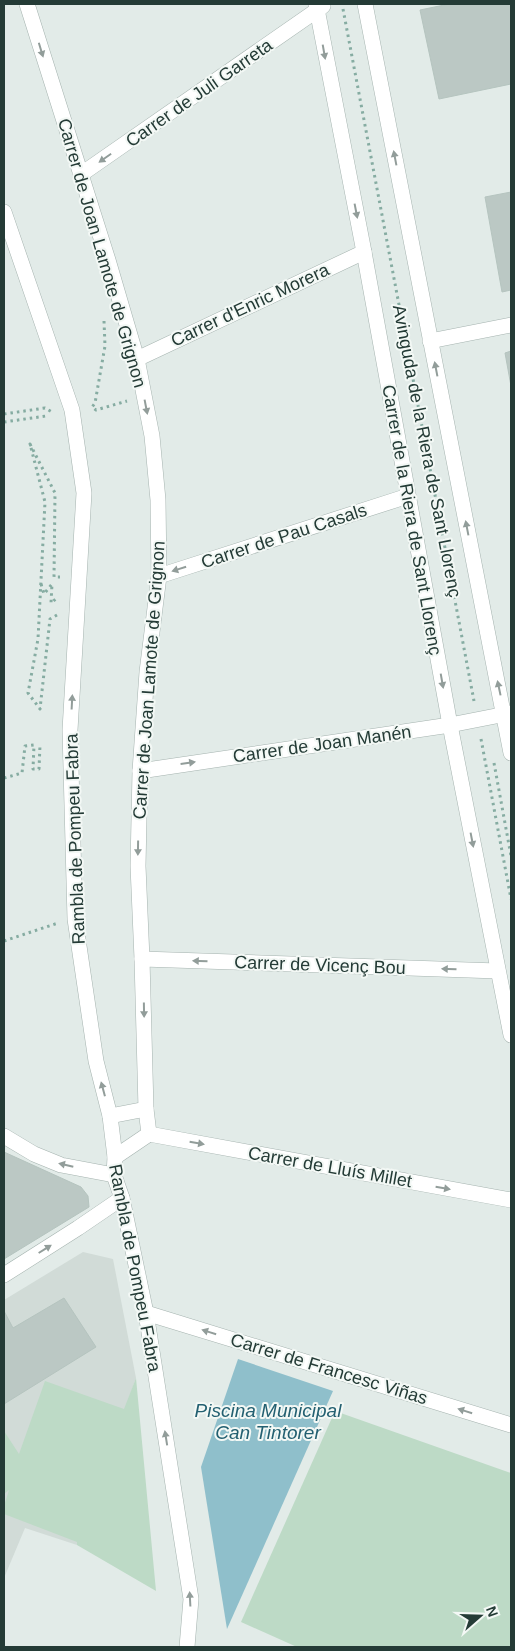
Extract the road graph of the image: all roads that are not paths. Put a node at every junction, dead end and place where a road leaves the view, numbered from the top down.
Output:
1 (27, 4) edge
2 (365, 4) edge
3 (320, 6) edge
4 (80, 175) junction
5 (4, 212) edge
6 (364, 252) junction
7 (511, 325) edge
8 (430, 341) junction
9 (137, 359) junction
10 (408, 496) junction
11 (159, 576) junction
12 (508, 714) edge
13 (450, 725) junction
14 (511, 753) edge
15 (140, 771) junction
16 (142, 959) junction
17 (498, 971) junction
18 (511, 1035) edge
19 (146, 1109) junction
20 (110, 1116) junction
21 (149, 1134) junction
22 (4, 1136) edge
23 (114, 1157) junction
24 (114, 1175) junction
25 (122, 1198) junction
26 (511, 1200) edge
27 (4, 1275) edge
28 (146, 1313) junction
29 (511, 1425) edge
30 (187, 1647) edge

1 -> 4 street, Carrer de Joan Lamote de Grignon
8 -> 2 street, Avinguda de la Riera de Sant Llorenç
3 -> 4 street, Carrer de Juli Garreta
3 -> 6 street, Carrer de la Riera de Sant Llorenç
4 - 9 street, Carrer de Joan Lamote de Grignon
20 -> 5 street, Rambla de Pompeu Fabra
6 - 9 street, Carrer d'Enric Morera
6 - 10 street, Carrer de la Riera de Sant Llorenç
7 - 8 street
12 -> 8 street, Avinguda de la Riera de Sant Llorenç
9 -> 11 street, Carrer de Joan Lamote de Grignon
10 -> 11 street, Carrer de Pau Casals
10 -> 13 street, Carrer de la Riera de Sant Llorenç
11 - 15 street, Carrer de Joan Lamote de Grignon
12 - 13 street, Carrer de Joan Manén
12 - 14 street, Avinguda de la Riera de Sant Llorenç
15 -> 13 street, Carrer de Joan Manén
13 -> 17 street, Carrer de la Riera de Sant Llorenç
15 -> 16 street, Carrer de Joan Lamote de Grignon
17 -> 16 street, Carrer de Vicenç Bou
16 -> 19 street, Carrer de Joan Lamote de Grignon
17 - 18 street, Carrer de la Riera de Sant Llorenç
19 - 20 street
19 - 21 street, Carrer de Joan Lamote de Grignon
20 - 23 street, Rambla de Pompeu Fabra
21 - 23 street
21 -> 26 street, Carrer de Lluís Millet
24 -> 22 street
23 - 24 street, Rambla de Pompeu Fabra
24 - 25 street, Rambla de Pompeu Fabra
27 -> 25 street
25 - 28 street, Rambla de Pompeu Fabra
29 -> 28 street, Carrer de Francesc Viñas
30 -> 28 street, Rambla de Pompeu Fabra

